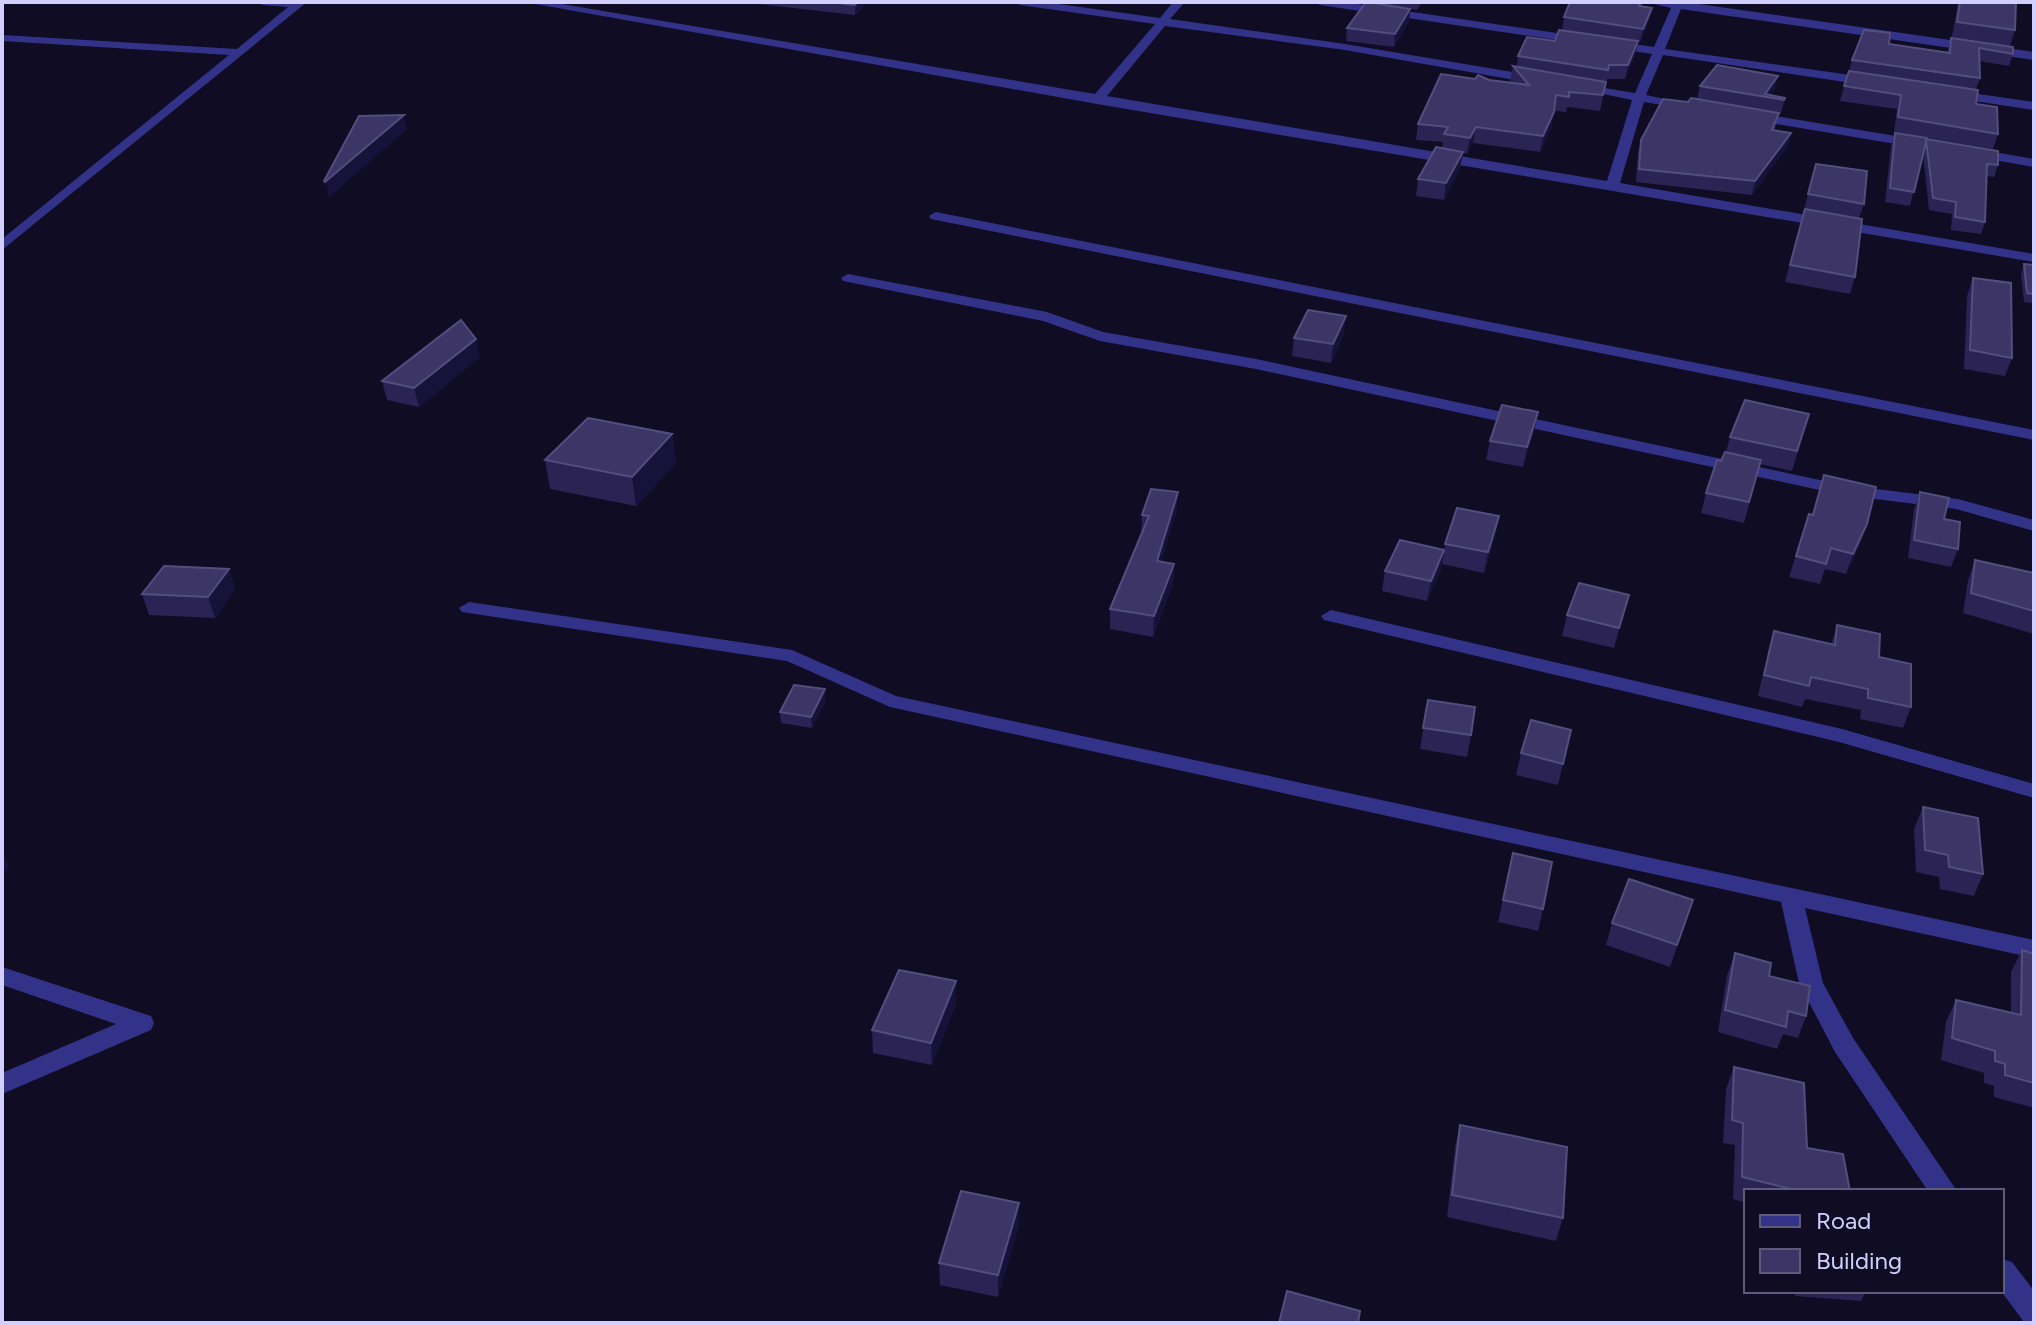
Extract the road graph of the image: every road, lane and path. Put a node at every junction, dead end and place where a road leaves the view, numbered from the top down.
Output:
1 (263, 2) edge
2 (530, 2) edge
3 (1020, 2) edge
4 (1179, 2) edge
5 (1320, 2) edge
6 (1652, 2) edge
7 (298, 3) edge
8 (1679, 4) edge
9 (1160, 21) junction
10 (2, 38) edge
11 (1661, 50) junction
12 (236, 52) junction
13 (2034, 56) edge
14 (1546, 82) edge
15 (1878, 83) edge
16 (1561, 84) edge
17 (1941, 92) edge
18 (1639, 98) junction
19 (1097, 100) junction
20 (2034, 106) edge
21 (1699, 108) edge
22 (1730, 113) edge
23 (1928, 145) edge
24 (1958, 150) edge
25 (2034, 163) edge
26 (1613, 185) junction
27 (936, 216) dead end
28 (2, 246) edge
29 (2034, 258) edge
30 (848, 278) dead end
31 (2034, 435) edge
32 (2034, 526) edge
33 (469, 608) dead end
34 (1331, 616) dead end
35 (2034, 791) edge
36 (1791, 897) junction
37 (2034, 949) edge
38 (2, 976) edge
39 (2, 1084) edge
40 (1942, 1189) edge
41 (2004, 1274) edge
42 (2034, 1313) edge

1 - 7 street
2 - 19 street
3 - 9 street
4 - 9 street
5 - 11 street
6 - 8 street
7 - 12 street
8 - 11 street
8 - 13 street
9 - 14 street
9 - 19 street
10 - 12 street
11 - 15 street
11 - 18 street
12 - 28 street
16 - 18 street
17 - 20 street
18 - 21 street
18 - 26 street
19 - 26 street
22 - 23 street
24 - 25 street
26 - 29 street
27 - 31 street
30 - 32 street
33 - 36 street
34 - 35 street
36 - 37 street
36 - 40 street
38 - 39 street
41 - 42 street

